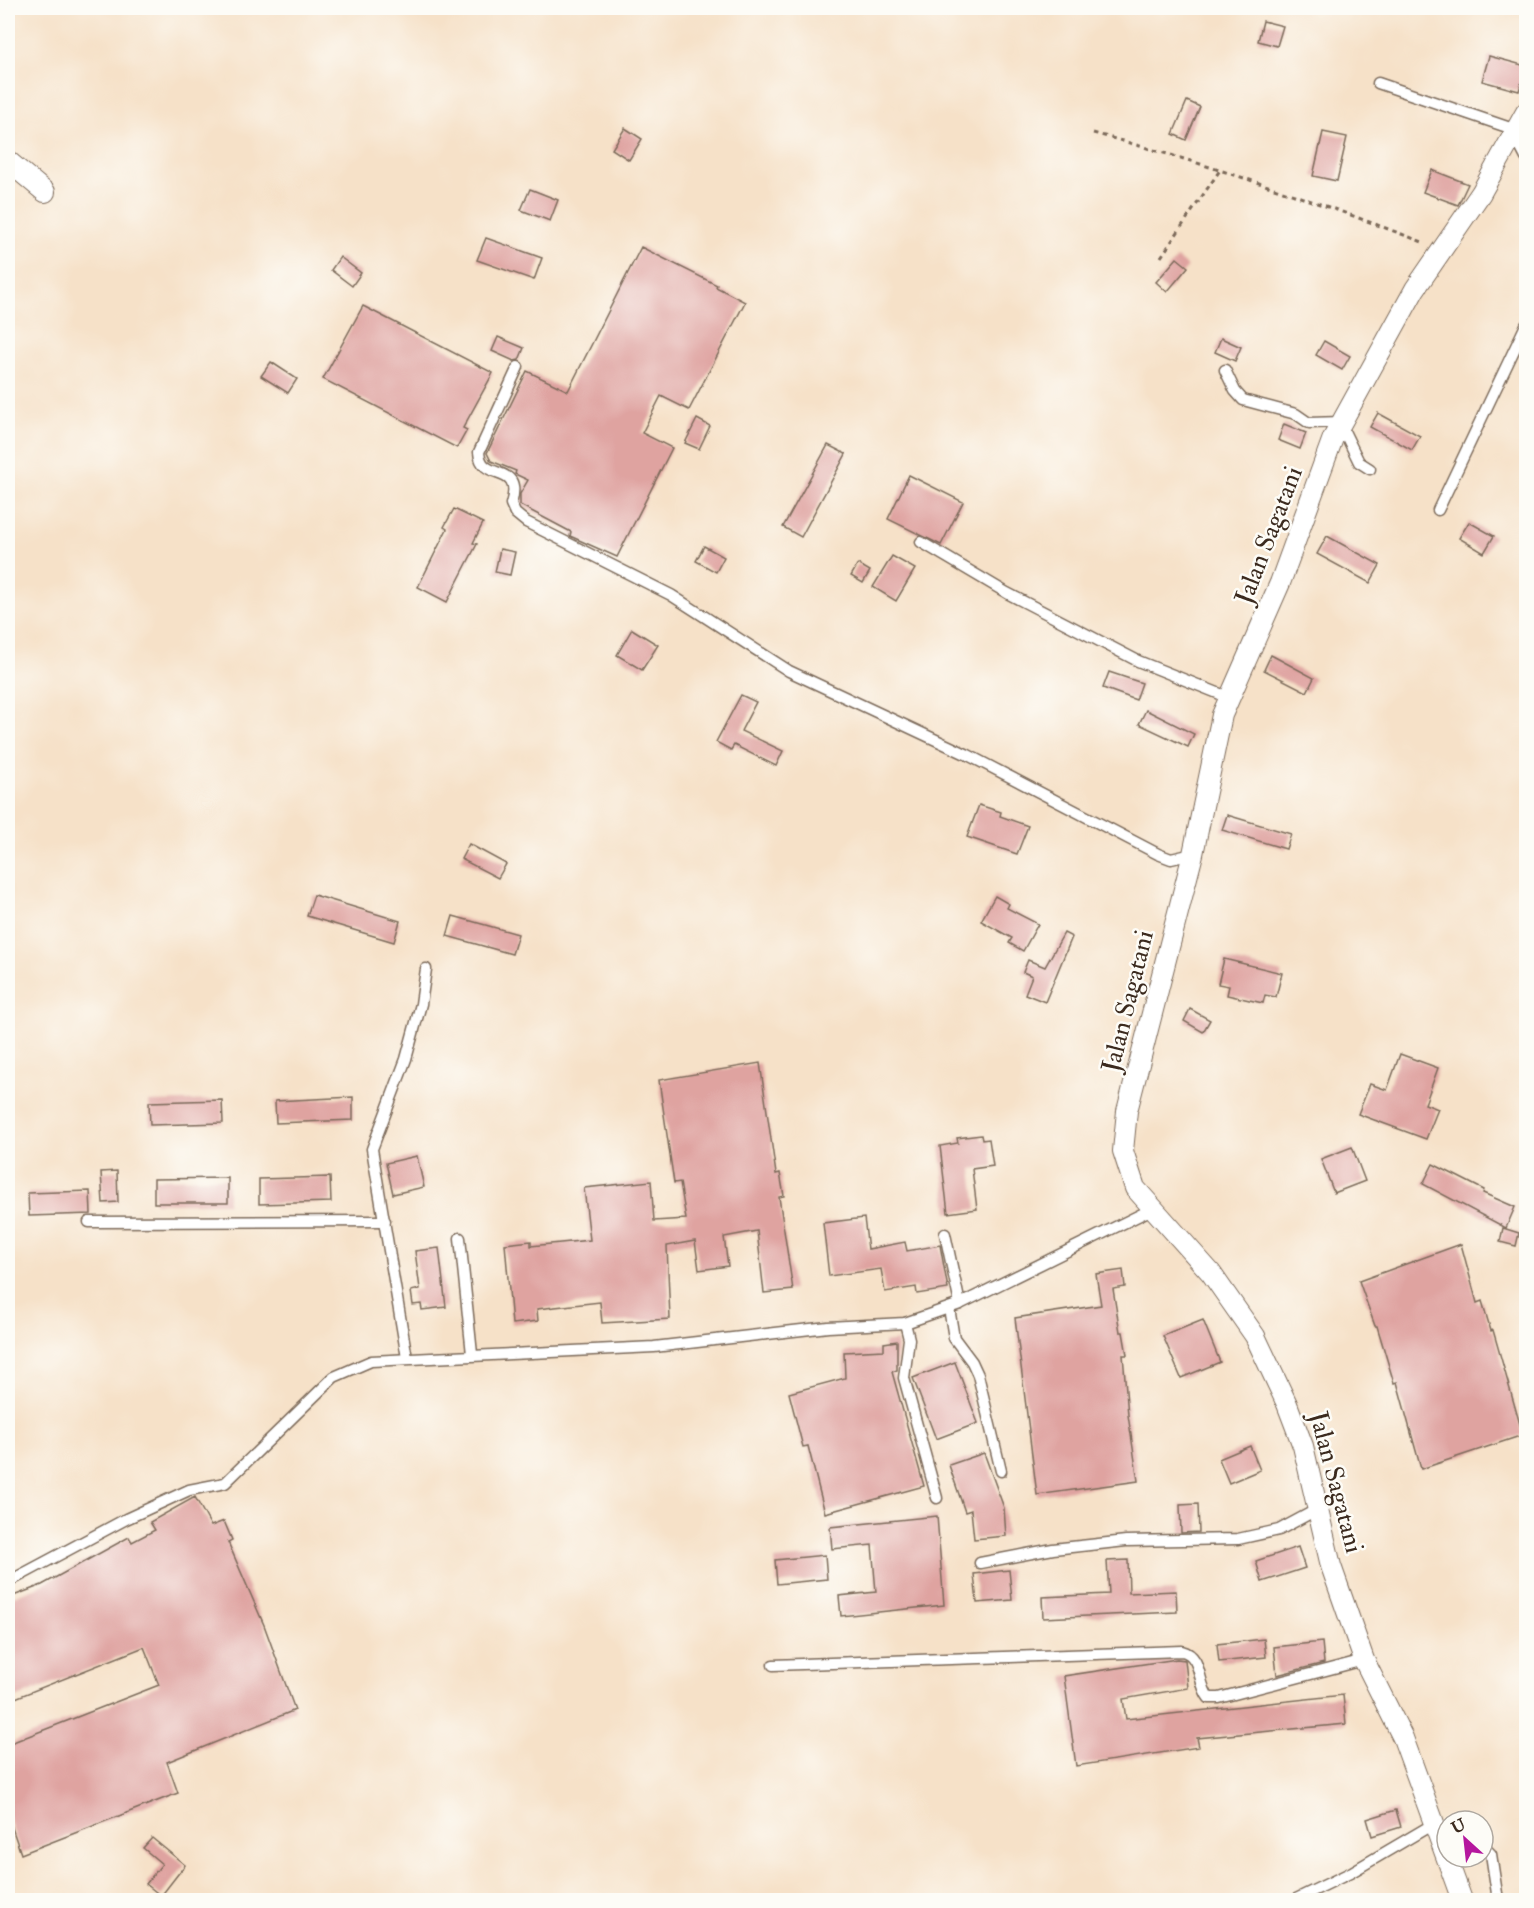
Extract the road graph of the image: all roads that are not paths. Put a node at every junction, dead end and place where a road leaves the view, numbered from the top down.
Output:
1 (1378, 83) dead end
2 (1527, 112) edge
3 (1515, 132) junction
4 (1527, 158) edge
5 (8, 161) edge
6 (45, 192) dead end
7 (1527, 325) edge
8 (518, 367) dead end
9 (1226, 370) dead end
10 (1342, 424) junction
11 (1370, 469) dead end
12 (1438, 510) dead end
13 (921, 542) dead end
14 (1230, 698) junction
15 (1193, 854) junction
16 (426, 969) dead end
17 (1152, 1209) junction
18 (385, 1221) junction
19 (89, 1222) dead end
20 (945, 1234) dead end
21 (460, 1238) dead end
22 (960, 1304) junction
23 (949, 1308) junction
24 (905, 1323) junction
25 (472, 1354) junction
26 (407, 1358) junction
27 (1001, 1471) dead end
28 (937, 1498) dead end
29 (1318, 1509) junction
30 (980, 1563) dead end
31 (8, 1582) edge
32 (1364, 1660) junction
33 (773, 1665) dead end
34 (1435, 1823) joint
35 (1452, 1869) edge
36 (1493, 1869) edge
37 (1294, 1900) edge
38 (1462, 1900) edge
39 (1498, 1900) edge

1 - 3 lane
2 - 3 street, Jalan Sagatani
3 - 4 lane
3 - 10 street, Jalan Sagatani
5 - 6 street
7 - 12 lane
8 - 15 lane
9 - 10 lane
10 - 11 lane
10 - 14 street, Jalan Sagatani
13 - 14 lane
14 - 15 street, Jalan Sagatani
15 - 17 street, Jalan Sagatani
16 - 18 lane
17 - 22 lane
17 - 29 street, Jalan Sagatani
18 - 19 lane
18 - 26 lane
20 - 22 lane
21 - 25 lane
22 - 23 lane
23 - 24 lane
23 - 27 lane
24 - 25 lane
24 - 28 lane
25 - 26 lane
26 - 31 lane
29 - 30 lane
29 - 32 street, Jalan Sagatani
32 - 33 lane
32 - 34 street, Jalan Sagatani
34 - 37 lane
35 - 38 street, Jalan Sagatani
36 - 39 lane

